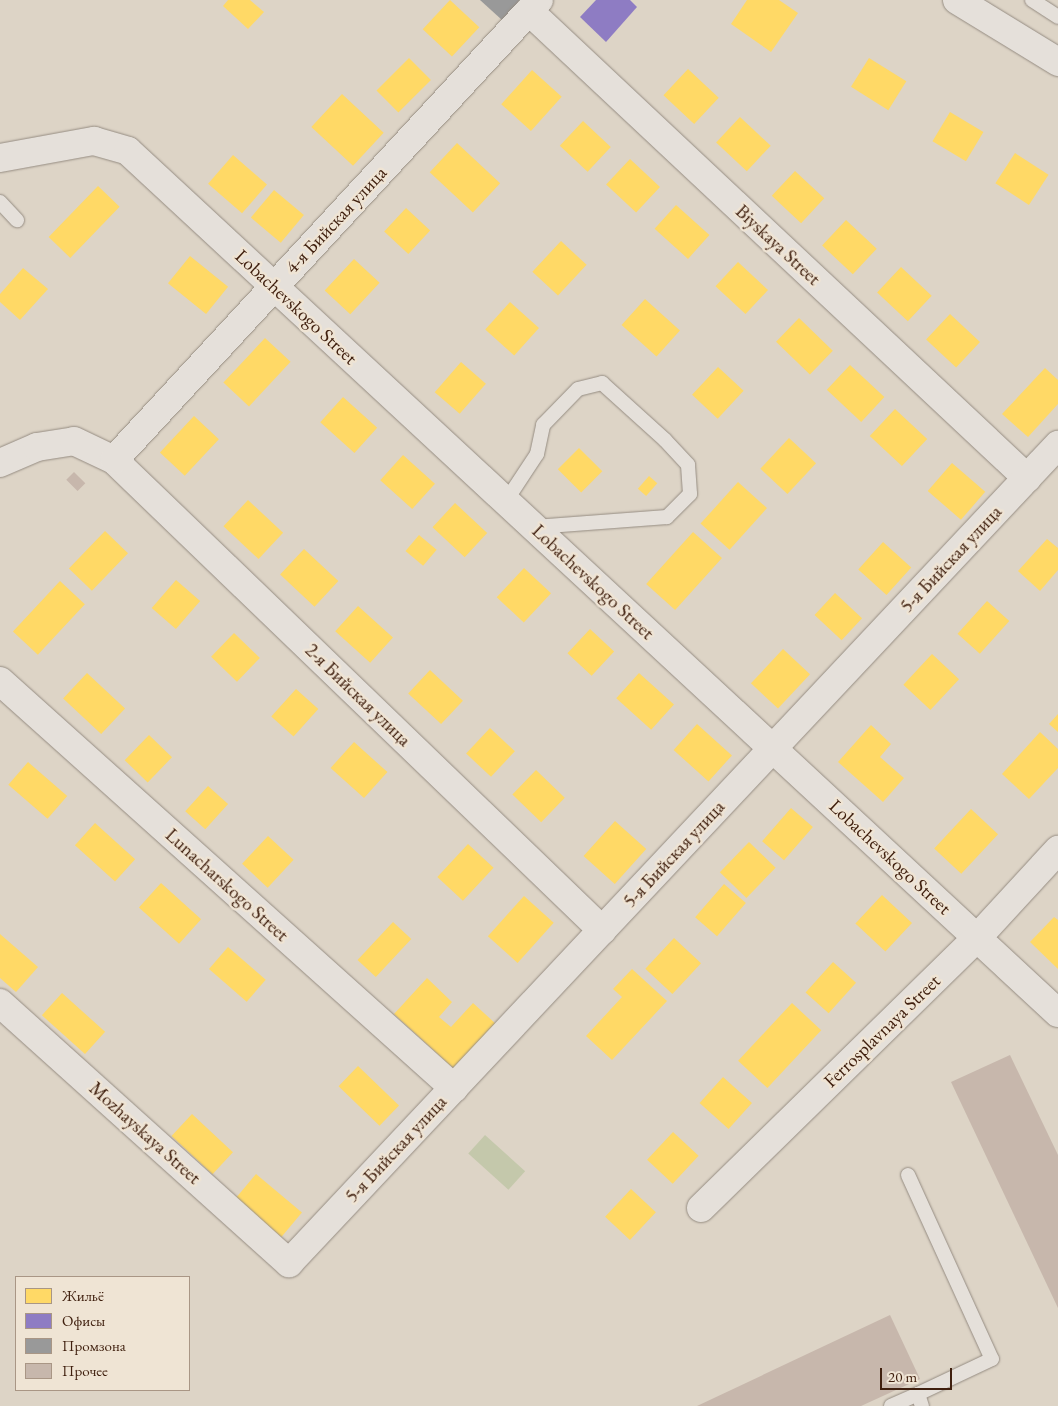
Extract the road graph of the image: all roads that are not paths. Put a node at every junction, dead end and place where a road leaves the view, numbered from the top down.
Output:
1 (957, 0) edge
2 (1032, 0) edge
3 (534, 6) edge
4 (1058, 17) edge
5 (1058, 62) edge
6 (0, 158) edge
7 (0, 202) edge
8 (17, 220) dead end
9 (274, 287) junction
10 (1058, 445) edge
11 (114, 460) junction
12 (0, 463) edge
13 (1027, 478) junction
14 (506, 501) junction
15 (533, 527) junction
16 (0, 682) edge
17 (773, 749) junction
18 (1058, 850) edge
19 (602, 930) junction
20 (977, 938) junction
21 (0, 1003) edge
22 (1058, 1013) edge
23 (454, 1088) junction
24 (908, 1175) dead end
25 (701, 1208) dead end
26 (289, 1263) joint
27 (920, 1400) edge
28 (891, 1406) edge

1 - 5 street
2 - 4 lane
3 - 9 street, 4-я Бийская улица
3 - 13 street, Biyskaya Street
6 - 9 street, Lobachevskogo Street
7 - 8 lane
9 - 11 street, 4-я Бийская улица
9 - 14 street, Lobachevskogo Street
10 - 13 street, 5-я Бийская улица
11 - 12 street
11 - 19 street, 2-я Бийская улица
13 - 17 street, 5-я Бийская улица
14 - 15 street, Lobachevskogo Street
14 - 15 lane
15 - 17 street, Lobachevskogo Street
16 - 23 street, Lunacharskogo Street
17 - 19 street, 5-я Бийская улица
17 - 20 street, Lobachevskogo Street
18 - 20 street, Ferrosplavnaya Street
19 - 23 street, 5-я Бийская улица
20 - 22 street, Lobachevskogo Street
20 - 25 street, Ferrosplavnaya Street
21 - 26 street, Mozhayskaya Street
23 - 26 street, 5-я Бийская улица
24 - 27 lane
27 - 28 lane

